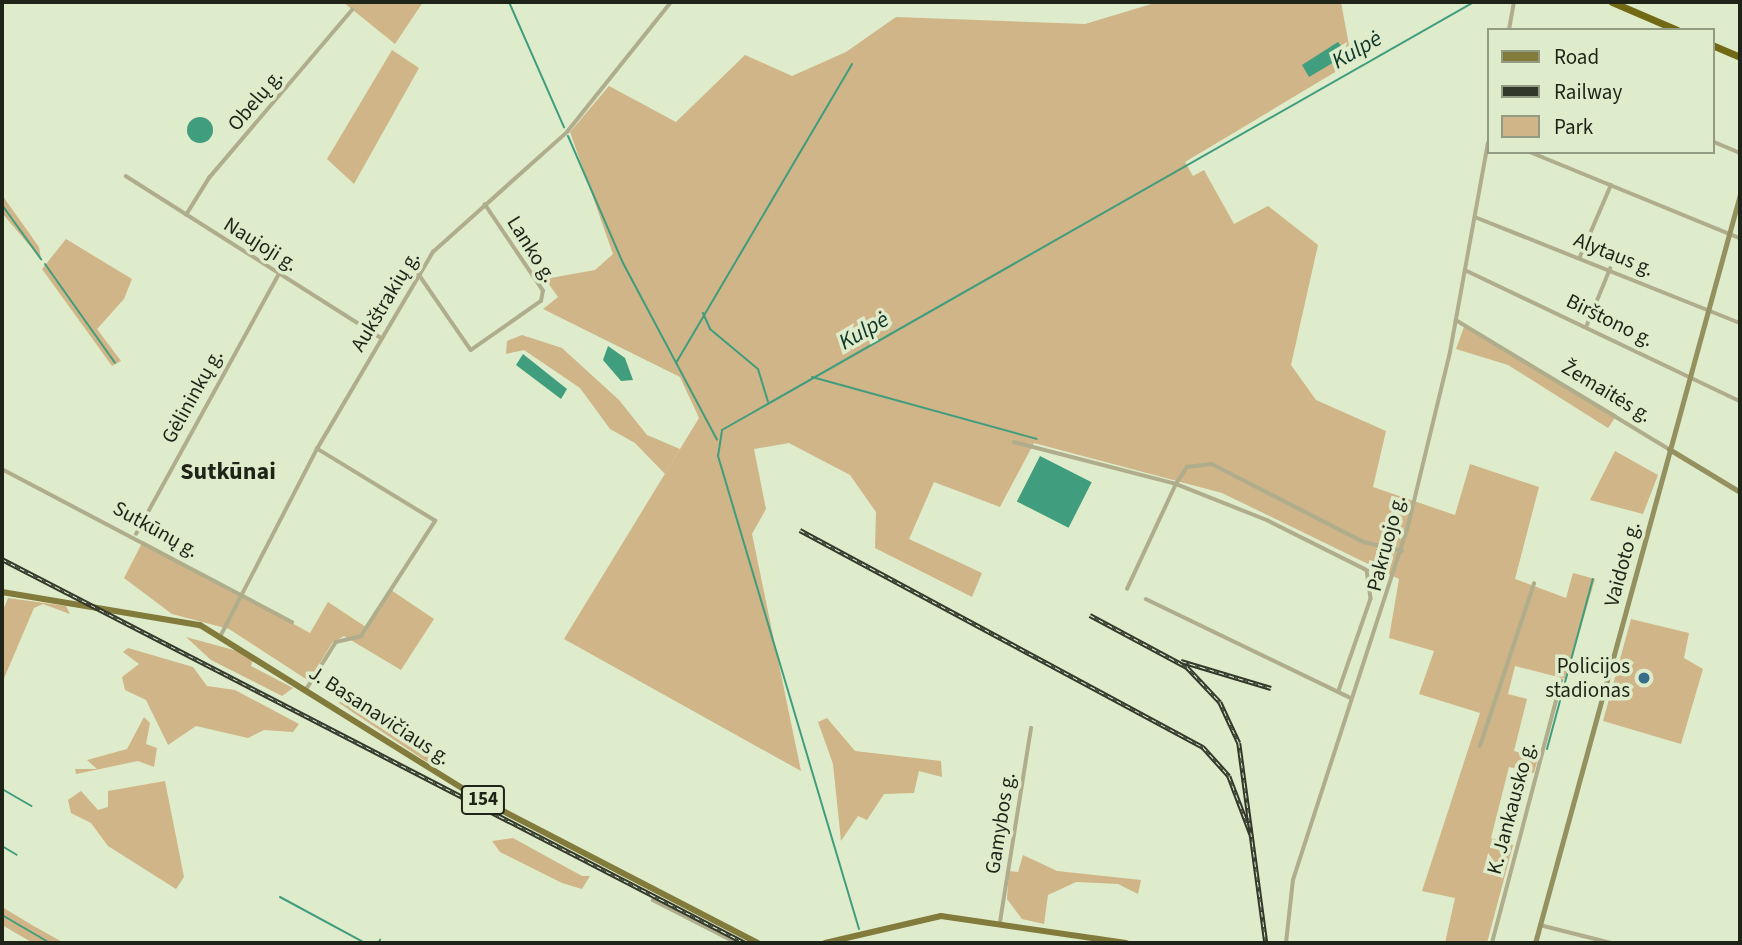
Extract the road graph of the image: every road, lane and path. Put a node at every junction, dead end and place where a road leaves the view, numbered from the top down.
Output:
1 (671, 2) edge
2 (1514, 2) edge
3 (1612, 2) edge
4 (352, 10) dead end
5 (1509, 28) edge
6 (1672, 28) edge
7 (1714, 46) edge
8 (1740, 57) edge
9 (1714, 142) edge
10 (1740, 153) edge
11 (1486, 154) edge
12 (1535, 154) edge
13 (126, 176) dead end
14 (1611, 185) junction
15 (1740, 194) edge
16 (485, 205) junction
17 (186, 215) junction
18 (1475, 217) junction
19 (1730, 234) junction
20 (1740, 238) edge
21 (1580, 257) junction
22 (1610, 269) junction
23 (1465, 270) junction
24 (418, 273) junction
25 (279, 274) junction
26 (1709, 310) junction
27 (1456, 320) junction
28 (1740, 323) edge
29 (1587, 325) junction
30 (381, 338) junction
31 (1690, 377) junction
32 (1740, 401) edge
33 (1014, 442) dead end
34 (317, 449) junction
35 (1669, 449) junction
36 (2, 469) edge
37 (1176, 484) junction
38 (1740, 492) edge
39 (136, 534) junction
40 (1402, 551) junction
41 (1534, 584) dead end
42 (1126, 589) dead end
43 (2, 592) edge
44 (243, 595) junction
45 (1146, 598) dead end
46 (292, 622) dead end
47 (220, 635) junction
48 (1561, 681) dead end
49 (307, 688) junction
50 (1339, 691) junction
51 (1351, 698) junction
52 (1031, 728) dead end
53 (1480, 746) dead end
54 (440, 757) dead end
55 (430, 770) junction
56 (653, 900) dead end
57 (1000, 922) junction
58 (1540, 925) junction
59 (737, 943) edge
60 (758, 943) edge
61 (825, 943) edge
62 (1126, 943) edge
63 (1286, 943) edge
64 (1492, 943) edge
65 (1535, 943) edge
66 (1611, 943) edge

1 - 16 street, Aukštrakių g.
2 - 5 street
3 - 6 highway
4 - 17 street, Obelų g.
7 - 8 highway
9 - 10 street
11 - 18 street, Pakruojo g.
12 - 14 street
13 - 17 street, Naujoji g.
14 - 19 street
14 - 21 street
15 - 19 main road, Vaidoto g.
16 - 24 street, Aukštrakių g.
16 - 24 street, Lanko g.
17 - 25 street, Naujoji g.
18 - 21 street, Alytaus g.
18 - 23 street, Pakruojo g.
19 - 20 street
19 - 26 main road, Vaidoto g.
21 - 22 street, Alytaus g.
22 - 26 street, Alytaus g.
22 - 29 street
23 - 27 street, Pakruojo g.
23 - 29 street, Birštono g.
24 - 30 street, Aukštrakių g.
25 - 30 street, Naujoji g.
25 - 39 street, Gėlininkų g.
26 - 28 street, Alytaus g.
26 - 31 main road, Vaidoto g.
27 - 35 street, Žemaitės g.
27 - 40 street, Pakruojo g.
29 - 31 street, Birštono g.
30 - 34 street, Aukštrakių g.
31 - 32 street, Birštono g.
31 - 35 main road, Vaidoto g.
33 - 37 street
34 - 44 street, Aukštrakių g.
34 - 49 street
35 - 38 main road, Žemaitės g.
35 - 58 main road, Vaidoto g.
36 - 39 street, Sutkūnų g.
37 - 40 street
37 - 42 street
37 - 50 street
39 - 44 street, Sutkūnų g.
40 - 51 street, Pakruojo g.
41 - 53 street
43 - 47 main road, J. Basanavičiaus g. / 154
44 - 46 street, Sutkūnų g.
44 - 47 street, Aukštrakių g.
45 - 50 street
47 - 49 main road, J. Basanavičiaus g. / 154
48 - 64 street, K. Jankausko g.
49 - 55 main road, J. Basanavičiaus g. / 154
50 - 51 street
51 - 63 street, Pakruojo g.
52 - 57 street, Gamybos g.
54 - 55 street
55 - 60 main road, J. Basanavičiaus g. / 154
56 - 59 street
57 - 61 main road
57 - 62 main road
58 - 65 main road, Vaidoto g.
58 - 66 street

